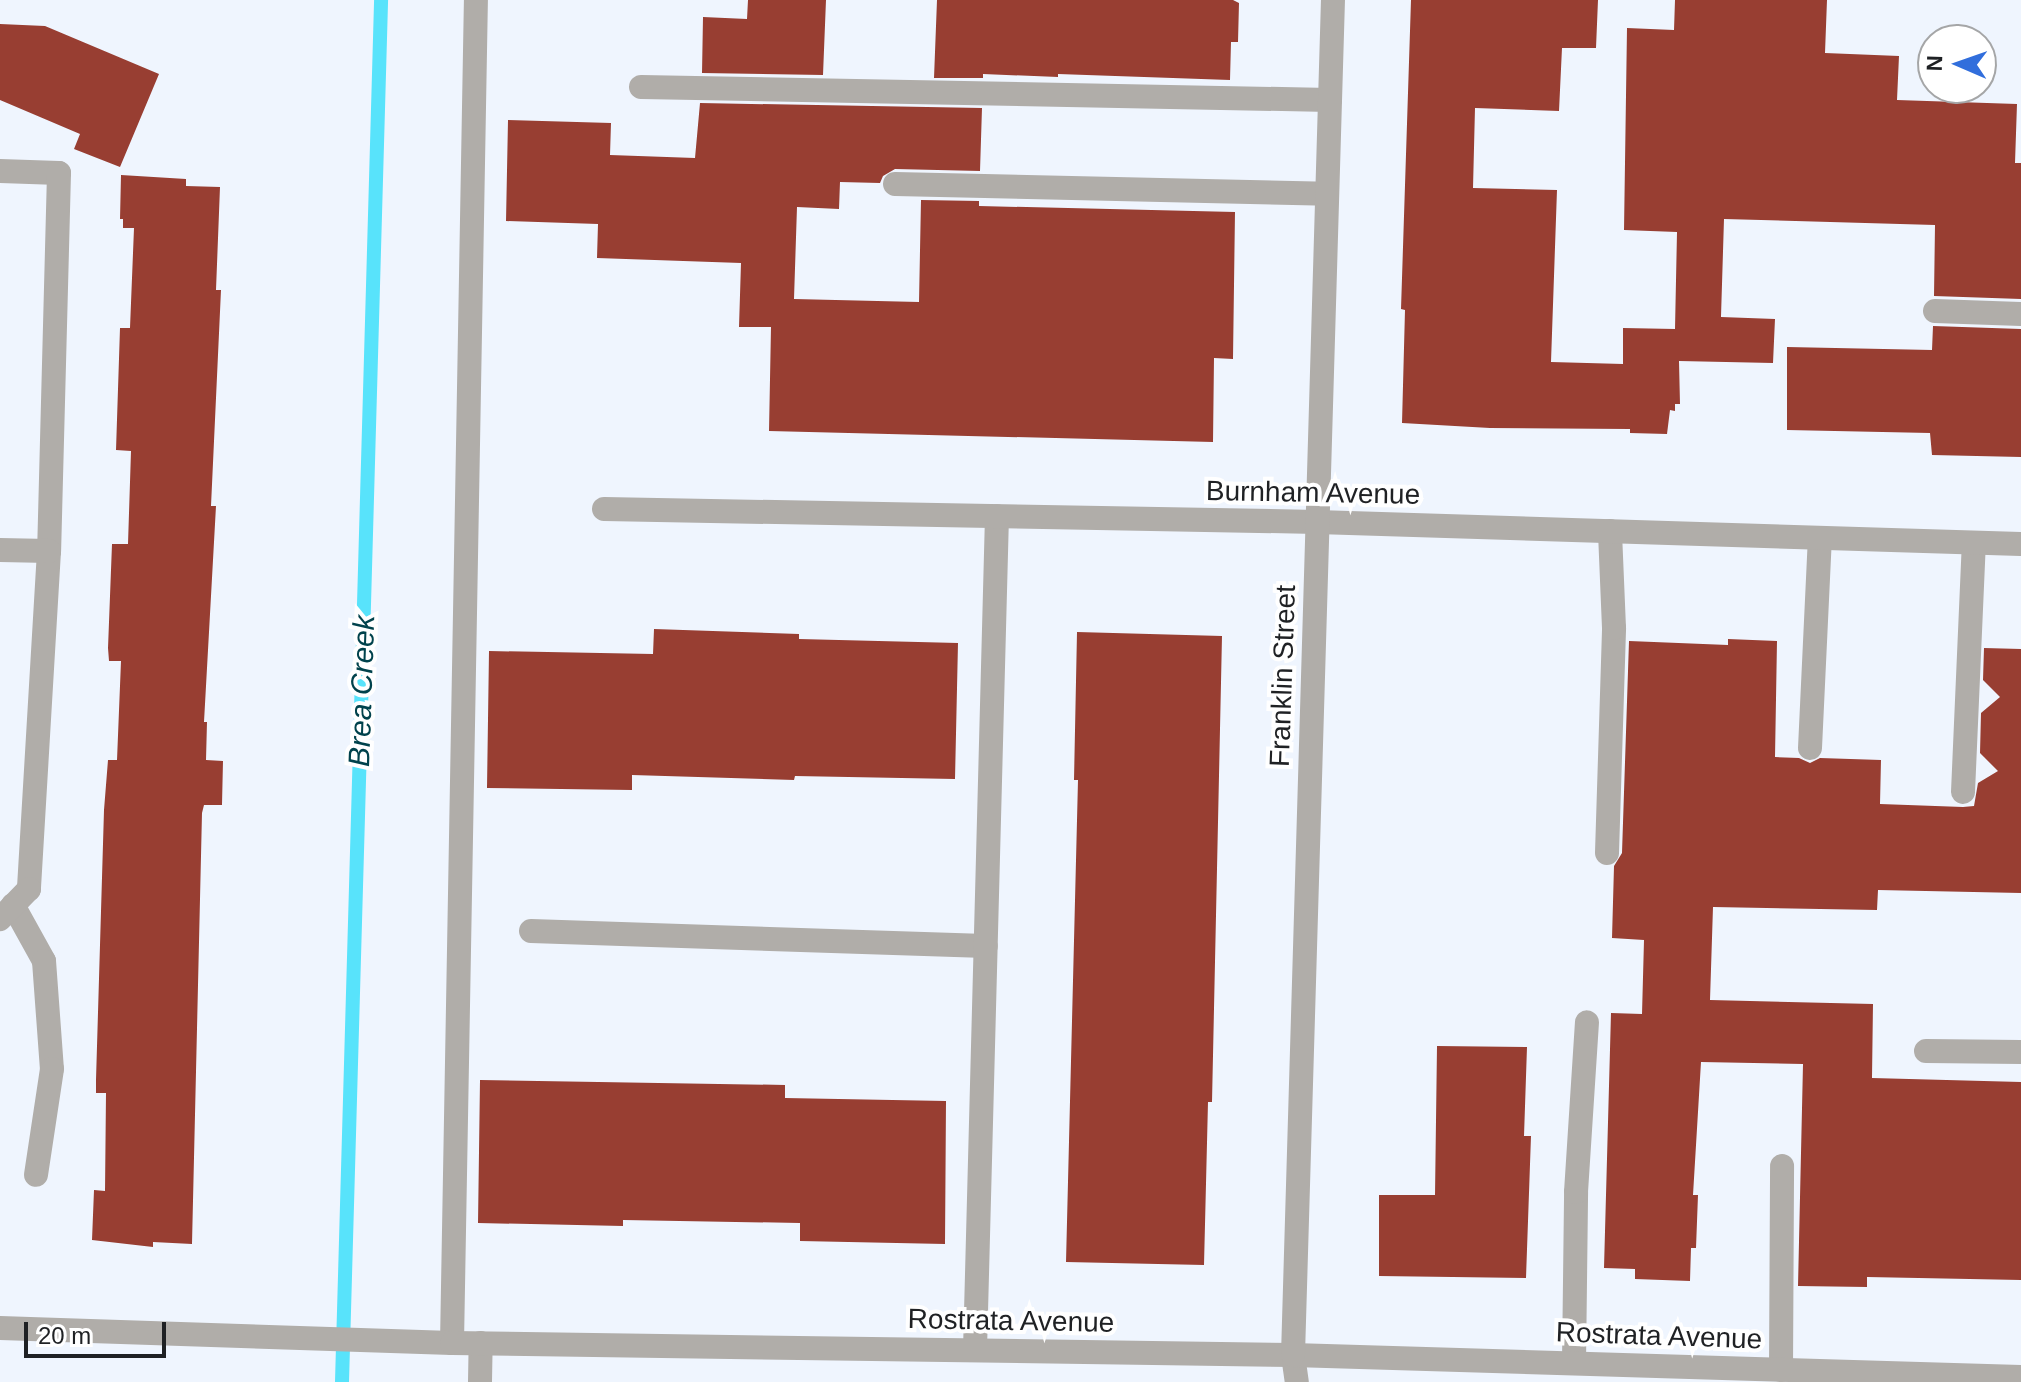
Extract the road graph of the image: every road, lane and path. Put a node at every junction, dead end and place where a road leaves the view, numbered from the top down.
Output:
1 (476, 0) edge
2 (1333, 0) edge
3 (641, 87) dead end
4 (1330, 100) junction
5 (0, 171) edge
6 (895, 184) dead end
7 (1327, 194) junction
8 (1935, 311) dead end
9 (2021, 314) edge
10 (604, 509) dead end
11 (997, 516) junction
12 (1317, 522) junction
13 (1610, 531) junction
14 (1820, 538) junction
15 (1974, 543) junction
16 (2021, 544) edge
17 (0, 550) edge
18 (49, 551) junction
19 (1810, 748) dead end
20 (1963, 792) dead end
21 (1607, 853) dead end
22 (7, 912) edge
23 (531, 931) dead end
24 (986, 946) junction
25 (1587, 1022) dead end
26 (1926, 1051) dead end
27 (2021, 1052) edge
28 (1782, 1166) dead end
29 (36, 1175) dead end
30 (0, 1328) edge
31 (448, 1343) junction
32 (481, 1343) junction
33 (975, 1350) junction
34 (1293, 1355) junction
35 (1574, 1363) junction
36 (1781, 1370) junction
37 (2021, 1377) edge
38 (480, 1382) edge
39 (1297, 1382) edge

1 - 31 street
2 - 4 street, Franklin Street
3 - 4 street
4 - 7 street, Franklin Street
5 - 18 street
6 - 7 street
7 - 12 street, Franklin Street
8 - 9 street
10 - 11 street, Burnham Avenue
11 - 12 street, Burnham Avenue
11 - 24 street
12 - 13 street, Burnham Avenue
12 - 34 street, Franklin Street
13 - 14 street, Burnham Avenue
13 - 21 street
14 - 15 street, Burnham Avenue
14 - 19 street
15 - 16 street, Burnham Avenue
15 - 20 street
17 - 18 street
18 - 22 street
22 - 29 street
23 - 24 street
24 - 33 street
25 - 35 street
26 - 27 street
28 - 36 street
30 - 31 street, Rostrata Avenue
31 - 32 street, Rostrata Avenue
32 - 33 street, Rostrata Avenue
32 - 38 street
33 - 34 street, Rostrata Avenue
34 - 35 street, Rostrata Avenue
34 - 39 street, Franklin Street
35 - 36 street, Rostrata Avenue
36 - 37 street, Rostrata Avenue

